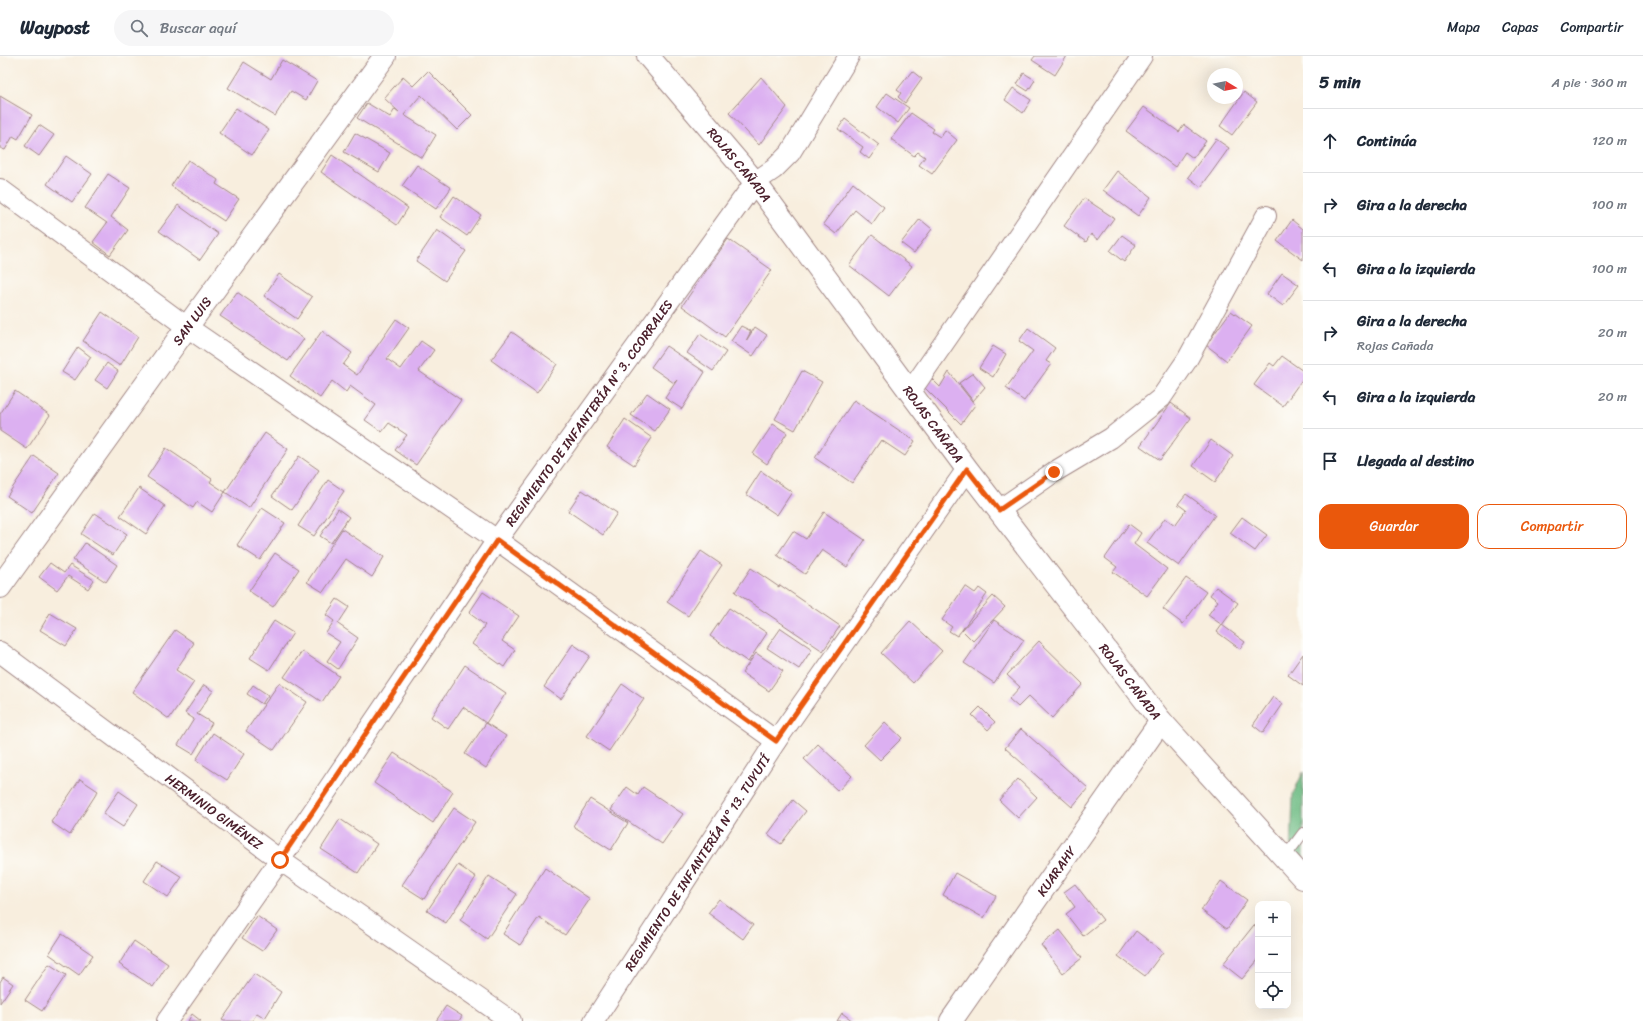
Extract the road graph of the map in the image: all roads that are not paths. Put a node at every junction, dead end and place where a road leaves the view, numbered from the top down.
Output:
1 (385, 56) edge
2 (648, 56) edge
3 (850, 56) edge
4 (1142, 56) edge
5 (755, 182) junction
6 (0, 189) edge
7 (1266, 216) dead end
8 (188, 326) junction
9 (910, 392) junction
10 (967, 469) junction
11 (999, 510) junction
12 (497, 540) junction
13 (0, 588) edge
14 (0, 652) edge
15 (1161, 721) junction
16 (776, 741) junction
17 (1303, 832) edge
18 (1285, 858) junction
19 (280, 860) junction
20 (1303, 878) edge
21 (167, 1021) edge
22 (511, 1021) edge
23 (594, 1021) edge
24 (951, 1021) edge

1 - 8 main road, SAN LUIS
2 - 5 main road, ROJAS CAÑADA
3 - 5 street, REGIMIENTO DE INFANTERÍA N° 3. CCORRALES
4 - 9 street
5 - 9 main road, ROJAS CAÑADA
5 - 12 street, REGIMIENTO DE INFANTERÍA N° 3. CCORRALES
6 - 8 street
7 - 11 street
8 - 12 street
8 - 13 main road, SAN LUIS
9 - 10 main road, ROJAS CAÑADA
10 - 11 main road, ROJAS CAÑADA
10 - 16 street, REGIMIENTO DE INFANTERÍA N° 13. TUYUTÍ
11 - 15 main road, ROJAS CAÑADA
12 - 16 street
12 - 19 street, REGIMIENTO DE INFANTERÍA N° 3. CCORRALES
14 - 19 street, HERMINIO GIMÉNEZ
15 - 18 main road, ROJAS CAÑADA
15 - 24 main road, KUARAHY
16 - 23 street, REGIMIENTO DE INFANTERÍA N° 13. TUYUTÍ
17 - 18 lane
18 - 20 main road, ROJAS CAÑADA
19 - 21 street, REGIMIENTO DE INFANTERÍA N° 3. CCORRALES
19 - 22 street, HERMINIO GIMÉNEZ

